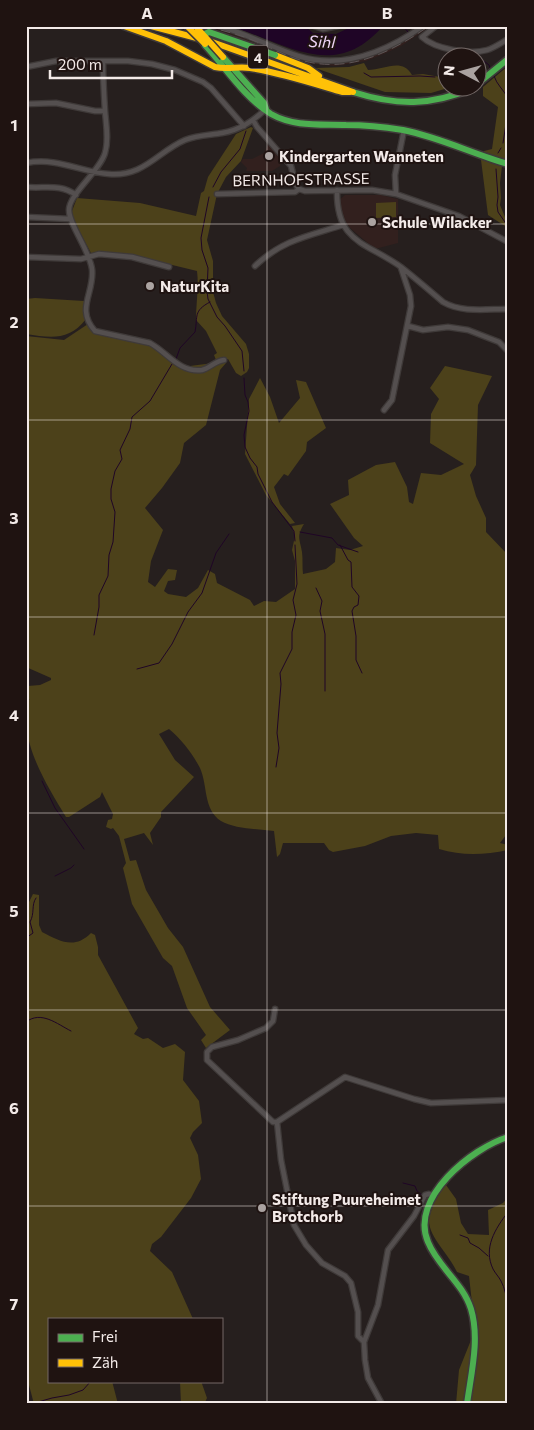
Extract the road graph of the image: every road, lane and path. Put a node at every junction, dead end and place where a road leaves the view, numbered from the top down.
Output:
1 (124, 26) edge
2 (151, 26) edge
3 (168, 26) edge
4 (220, 26) edge
5 (314, 26) edge
6 (338, 26) edge
7 (423, 26) edge
8 (436, 26) edge
9 (193, 27) edge
10 (203, 35) junction
11 (508, 39) edge
12 (205, 45) junction
13 (507, 60) edge
14 (103, 62) junction
15 (26, 67) edge
16 (229, 68) junction
17 (319, 76) junction
18 (486, 78) edge
19 (354, 92) junction
20 (363, 94) junction
21 (444, 98) edge
22 (26, 104) edge
23 (266, 110) junction
24 (105, 111) junction
25 (253, 120) junction
26 (244, 126) junction
27 (404, 130) junction
28 (26, 163) edge
29 (508, 164) edge
30 (95, 172) junction
31 (26, 187) edge
32 (298, 189) junction
33 (338, 190) junction
34 (217, 194) dead end
35 (396, 194) junction
36 (76, 195) junction
37 (26, 217) edge
38 (71, 219) junction
39 (343, 225) junction
40 (508, 242) edge
41 (90, 256) junction
42 (26, 257) edge
43 (255, 266) dead end
44 (169, 267) dead end
45 (400, 267) junction
46 (508, 310) edge
47 (408, 326) junction
48 (508, 351) edge
49 (224, 360) dead end
50 (384, 410) dead end
51 (275, 1009) dead end
52 (508, 1100) edge
53 (277, 1122) junction
54 (508, 1137) edge
55 (432, 1195) junction
56 (364, 1342) junction
57 (382, 1404) edge
58 (468, 1404) edge

1 - 16 main road
2 - 19 main road, 4
3 - 17 main road, 4
4 - 7 street
5 - 6 street
8 - 11 street
9 - 10 main road, bridge
9 - 12 main road, bridge
10 - 12 main road, bridge
10 - 16 main road, bridge
10 - 17 main road, bridge
12 - 16 main road
13 - 18 main road
14 - 15 street
14 - 24 street
14 - 26 street
16 - 19 main road
16 - 23 main road
17 - 20 main road, 4
19 - 20 main road, 4
20 - 21 main road, 4
22 - 24 street
23 - 25 street
23 - 27 main road
24 - 30 street
25 - 26 street
25 - 32 street
26 - 30 street
27 - 29 main road
27 - 35 street
28 - 30 street
30 - 36 street
31 - 36 street
32 - 33 street, BERNHOFSTRASSE
32 - 34 street, BERNHOFSTRASSE
33 - 35 street, BERNHOFSTRASSE
33 - 39 street
35 - 40 street, BERNHOFSTRASSE
36 - 38 street
37 - 38 street
38 - 41 street
39 - 43 street
39 - 45 street
41 - 42 street
41 - 44 street
41 - 49 street
45 - 46 street
45 - 47 street
47 - 48 street
47 - 50 street
51 - 53 street
52 - 53 street
53 - 56 street
54 - 55 main road
55 - 56 street
55 - 58 main road
56 - 57 street

